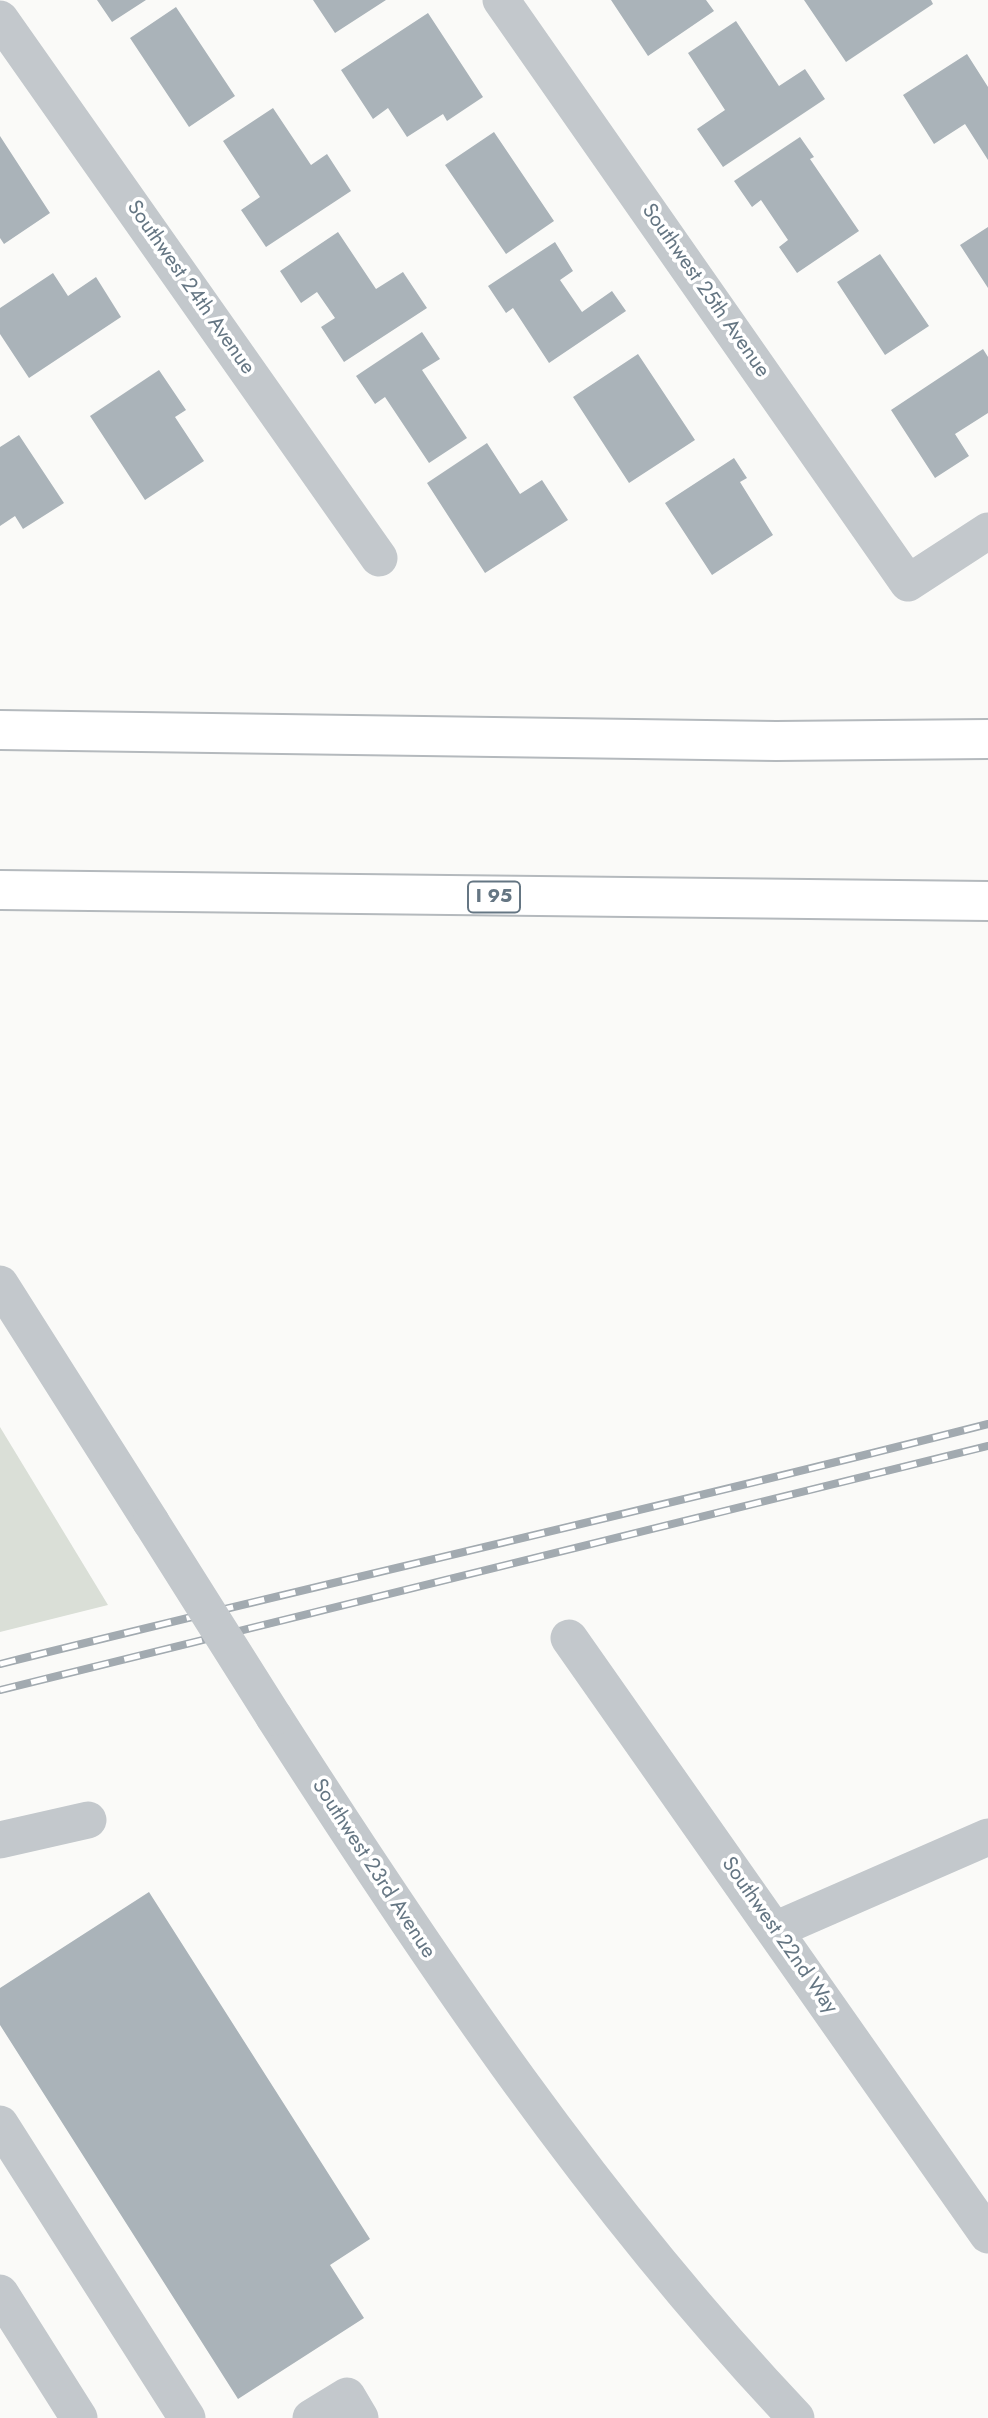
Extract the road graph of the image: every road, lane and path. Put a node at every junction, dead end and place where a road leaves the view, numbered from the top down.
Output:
1 (501, 0) edge
2 (0, 19) edge
3 (988, 531) edge
4 (379, 558) dead end
5 (0, 730) edge
6 (988, 739) edge
7 (0, 890) edge
8 (988, 901) edge
9 (0, 1284) edge
10 (569, 1638) dead end
11 (88, 1820) dead end
12 (988, 1836) edge
13 (0, 1840) edge
14 (775, 1930) junction
15 (0, 2124) edge
16 (988, 2235) edge
17 (0, 2292) edge
18 (353, 2407) edge
19 (79, 2418) edge
20 (187, 2418) edge
21 (311, 2418) edge
22 (796, 2418) edge

1 - 3 street, Southwest 25th Avenue
2 - 4 street, Southwest 24th Avenue
5 - 6 highway
7 - 8 highway, I 95
9 - 22 street, Southwest 23rd Avenue, bridge
10 - 14 street, Southwest 22nd Way
11 - 13 street
12 - 14 street
14 - 16 street, Southwest 22nd Way
15 - 20 street
17 - 19 street
18 - 21 street

